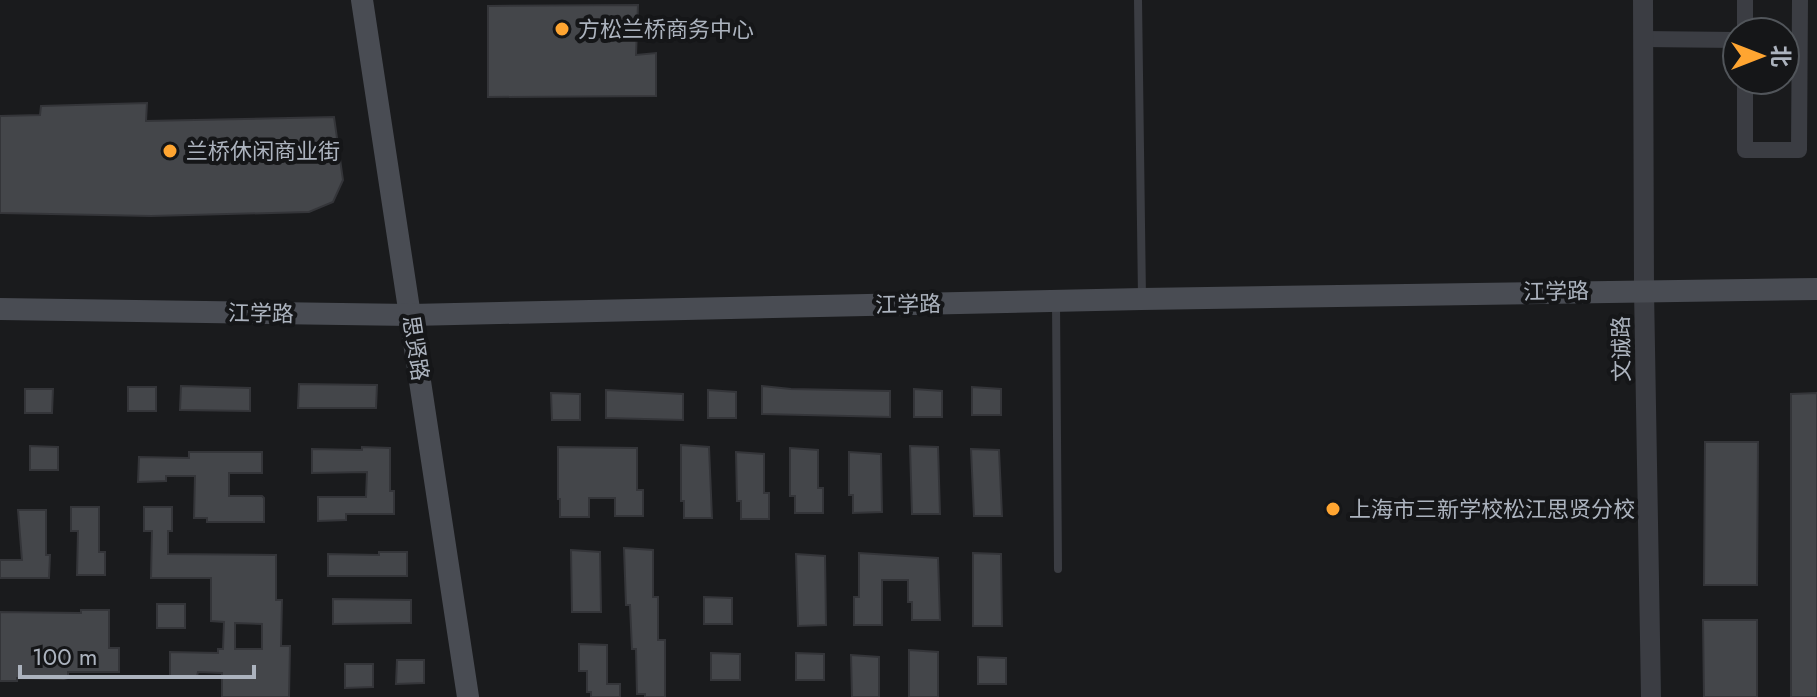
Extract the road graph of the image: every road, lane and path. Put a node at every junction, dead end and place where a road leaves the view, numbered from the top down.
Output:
1 (362, 0) edge
2 (1138, 0) edge
3 (1643, 0) edge
4 (1643, 39) junction
5 (1721, 40) edge
6 (1745, 96) edge
7 (1799, 96) edge
8 (1817, 289) edge
9 (1644, 290) junction
10 (1142, 299) junction
11 (1056, 301) junction
12 (0, 309) edge
13 (411, 315) junction
14 (1058, 569) dead end
15 (468, 697) edge
16 (1651, 697) edge

1 - 13 main road, 思贤路
2 - 10 lane
3 - 4 street, 文诚路
4 - 5 street
4 - 9 street, 文诚路
6 - 7 street
8 - 9 main road, 江学路
9 - 10 main road, 江学路
9 - 16 street, 文诚路
10 - 11 main road, 江学路
11 - 13 main road, 江学路
11 - 14 lane
12 - 13 main road, 江学路
13 - 15 main road, 思贤路

